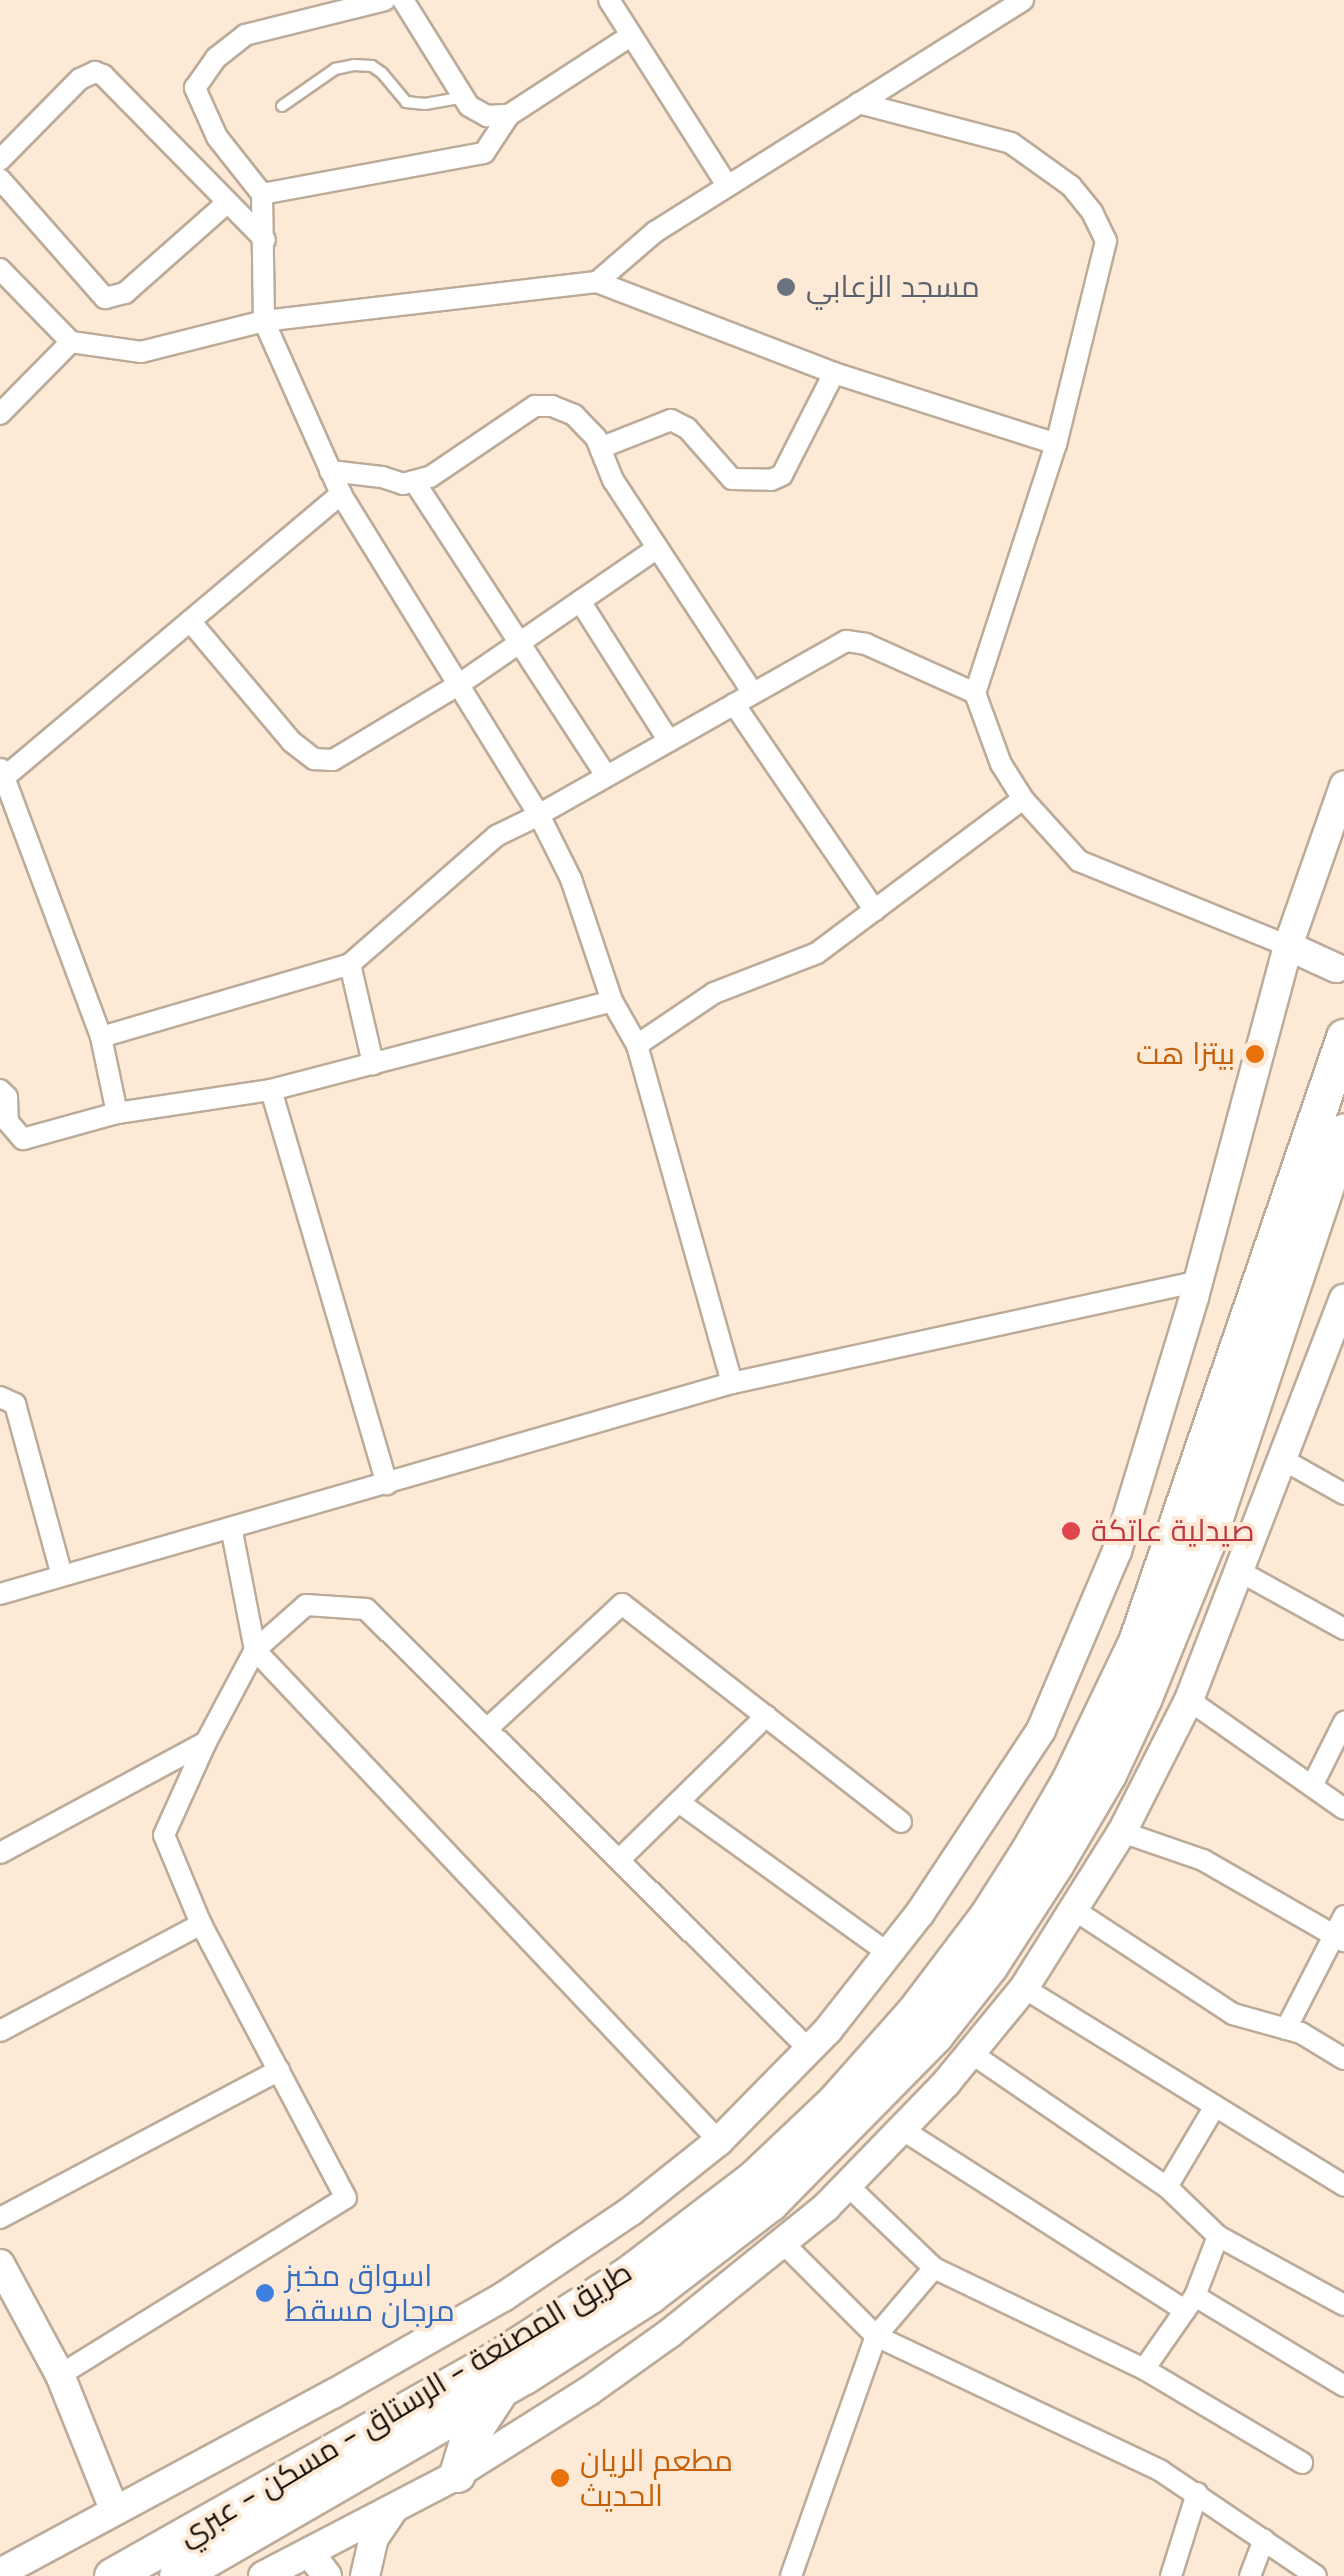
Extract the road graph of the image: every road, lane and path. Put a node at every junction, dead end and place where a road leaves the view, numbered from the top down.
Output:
1 (385, 0) edge
2 (403, 0) edge
3 (609, 0) edge
4 (1023, 0) edge
5 (630, 36) junction
6 (464, 96) junction
7 (859, 103) junction
8 (282, 106) dead end
9 (509, 115) junction
10 (0, 160) edge
11 (0, 179) edge
12 (728, 185) junction
13 (262, 194) junction
14 (228, 202) junction
15 (266, 240) junction
16 (0, 269) edge
17 (598, 282) junction
18 (264, 321) junction
19 (71, 342) junction
20 (834, 374) junction
21 (0, 414) edge
22 (1056, 444) junction
23 (600, 448) junction
24 (330, 470) junction
25 (414, 482) junction
26 (340, 494) junction
27 (657, 548) junction
28 (580, 601) junction
29 (190, 621) junction
30 (518, 644) junction
31 (458, 685) junction
32 (753, 693) junction
33 (974, 693) junction
34 (734, 704) junction
35 (670, 741) junction
36 (2, 774) edge
37 (606, 776) junction
38 (1344, 786) edge
39 (1023, 800) junction
40 (539, 815) junction
41 (876, 911) junction
42 (1288, 946) junction
43 (350, 964) junction
44 (1336, 968) dead end
45 (612, 1001) junction
46 (101, 1037) junction
47 (1344, 1037) edge
48 (637, 1045) junction
49 (373, 1064) junction
50 (0, 1090) edge
51 (272, 1090) junction
52 (118, 1113) junction
53 (1344, 1131) edge
54 (1198, 1281) junction
55 (1344, 1300) edge
56 (1336, 1346) edge
57 (732, 1383) junction
58 (0, 1397) edge
59 (1282, 1458) junction
60 (387, 1484) junction
61 (1344, 1494) edge
62 (231, 1527) junction
63 (1239, 1570) junction
64 (62, 1576) junction
65 (0, 1594) edge
66 (1344, 1629) edge
67 (254, 1650) junction
68 (1188, 1700) junction
69 (766, 1716) junction
70 (1344, 1722) edge
71 (487, 1729) junction
72 (206, 1742) junction
73 (1312, 1786) junction
74 (680, 1802) junction
75 (1344, 1809) edge
76 (901, 1822) dead end
77 (1122, 1832) junction
78 (0, 1853) edge
79 (619, 1860) junction
80 (1076, 1911) junction
81 (1344, 1916) edge
82 (200, 1924) junction
83 (1340, 1939) edge
84 (888, 1953) junction
85 (1024, 1988) junction
86 (1286, 2029) junction
87 (0, 2032) edge
88 (809, 2049) junction
89 (971, 2052) junction
90 (1344, 2059) edge
91 (279, 2070) junction
92 (1215, 2106) junction
93 (903, 2130) junction
94 (719, 2141) junction
95 (848, 2186) junction
96 (1167, 2186) junction
97 (1344, 2186) edge
98 (0, 2218) edge
99 (1218, 2236) junction
100 (784, 2243) junction
101 (0, 2264) edge
102 (934, 2268) junction
103 (1190, 2303) junction
104 (1344, 2305) edge
105 (876, 2336) junction
106 (1144, 2369) junction
107 (60, 2375) junction
108 (1344, 2386) edge
109 (500, 2390) junction
110 (1302, 2463) dead end
111 (458, 2474) junction
112 (1197, 2494) junction
113 (393, 2509) junction
114 (114, 2510) junction
115 (1264, 2540) junction
116 (309, 2552) junction
117 (0, 2573) edge
118 (112, 2576) edge
119 (177, 2576) edge
120 (263, 2576) edge
121 (327, 2576) edge
122 (364, 2576) edge
123 (790, 2576) edge
124 (1170, 2576) edge
125 (1250, 2576) edge
126 (1316, 2576) edge

1 - 13 street
2 - 6 street
3 - 5 street
4 - 7 street
5 - 9 street
5 - 12 street
6 - 8 lane
6 - 9 street
7 - 12 street
7 - 22 street
9 - 13 street
10 - 14 street
11 - 14 street
12 - 17 street
13 - 15 street
14 - 15 street
15 - 18 street
16 - 19 street
17 - 18 street
17 - 20 street
18 - 19 street
18 - 24 street
19 - 21 street
20 - 22 street
20 - 23 street
22 - 33 street
23 - 25 street
23 - 27 street
24 - 25 street
24 - 26 street
25 - 30 street
26 - 29 street
26 - 31 street
27 - 28 street
27 - 32 street
28 - 30 street
28 - 35 street
29 - 31 street
29 - 36 street
30 - 31 street
30 - 37 street
31 - 40 street
32 - 33 street
32 - 34 street
33 - 39 street
34 - 35 street
34 - 41 street
35 - 37 street
36 - 46 street
37 - 40 street
38 - 42 street
39 - 41 street
39 - 42 street
40 - 43 street
40 - 45 street
41 - 48 street
42 - 44 street
42 - 54 street
43 - 46 street
43 - 49 street
45 - 48 street
45 - 49 street
46 - 52 street
47 - 118 highway, طريق المصنعة - الرستاق - مسكن - عبري
48 - 57 street
49 - 51 street
50 - 52 street
51 - 52 street
51 - 60 street
53 - 109 highway, طريق المصنعة - الرستاق - مسكن - عبري
54 - 57 street
54 - 84 street
55 - 56 street
56 - 59 street
57 - 60 street
58 - 64 street
59 - 61 street
59 - 63 street
60 - 62 street
62 - 64 street
62 - 67 street
63 - 66 street
63 - 68 street
64 - 65 street
67 - 71 street
67 - 72 street
67 - 94 street
68 - 73 street
68 - 77 street
69 - 71 street
69 - 74 street
69 - 76 street
70 - 73 street
71 - 79 street
72 - 78 street
72 - 82 street
73 - 75 street
74 - 79 street
74 - 84 street
77 - 80 street
77 - 83 street
79 - 88 street
80 - 85 street
80 - 86 street
81 - 83 street
82 - 87 street
82 - 91 street
83 - 86 street
84 - 88 street
85 - 89 street
85 - 92 street
86 - 90 street
88 - 94 street
89 - 93 street
89 - 96 street
91 - 98 street
91 - 107 street
92 - 96 street
92 - 97 street
93 - 95 street
93 - 103 street
94 - 114 street
95 - 100 street
95 - 102 street
96 - 99 street
99 - 103 street
99 - 104 street
100 - 105 street
100 - 111 street
101 - 107 street
102 - 105 street
102 - 106 street
103 - 106 street
103 - 108 street
105 - 112 street
105 - 123 street
106 - 110 street
107 - 114 street
109 - 111 highway
109 - 119 highway, طريق المصنعة - الرستاق - مسكن - عبري
111 - 113 street
112 - 115 street
112 - 124 street
113 - 116 street
113 - 122 street
114 - 117 street
115 - 125 street
115 - 126 street
116 - 120 street
116 - 121 street

